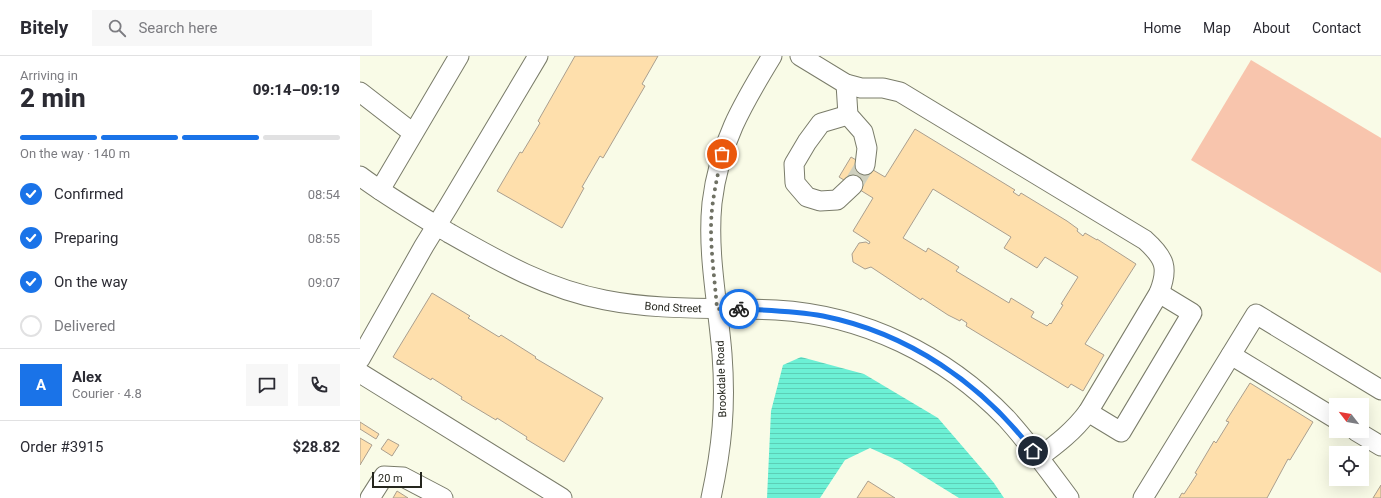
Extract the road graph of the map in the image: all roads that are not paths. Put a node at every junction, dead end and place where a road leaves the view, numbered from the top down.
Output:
1 (538, 56) edge
2 (772, 56) edge
3 (800, 56) edge
4 (457, 57) edge
5 (846, 84) junction
6 (360, 92) edge
7 (848, 115) junction
8 (413, 133) junction
9 (865, 165) tunnel mouth
10 (360, 176) edge
11 (853, 185) tunnel mouth
12 (380, 190) junction
13 (437, 225) junction
14 (1159, 293) junction
15 (717, 309) junction
16 (1231, 355) junction
17 (360, 359) edge
18 (360, 373) edge
19 (1381, 390) edge
20 (1088, 412) junction
21 (1329, 415) edge
22 (1368, 438) edge
23 (1381, 446) edge
24 (1038, 458) junction
25 (370, 498) edge
26 (444, 498) edge
27 (562, 498) edge
28 (710, 498) edge
29 (1069, 498) edge
30 (1143, 498) edge

1 - 13 street
2 - 15 street, Brookdale Road
3 - 5 street
4 - 8 street
5 - 7 street
5 - 14 street
6 - 8 street
7 - 9 street
7 - 11 street
8 - 12 street
10 - 12 street, Bond Street
12 - 13 street, Bond Street
13 - 15 street, Bond Street
13 - 17 street
14 - 20 street
14 - 20 street
15 - 24 street, Bond Street
15 - 28 street, Brookdale Road
16 - 19 street
16 - 21 street
16 - 30 street
18 - 27 street
20 - 24 street
22 - 23 street
24 - 29 street, Bond Street
25 - 26 street

